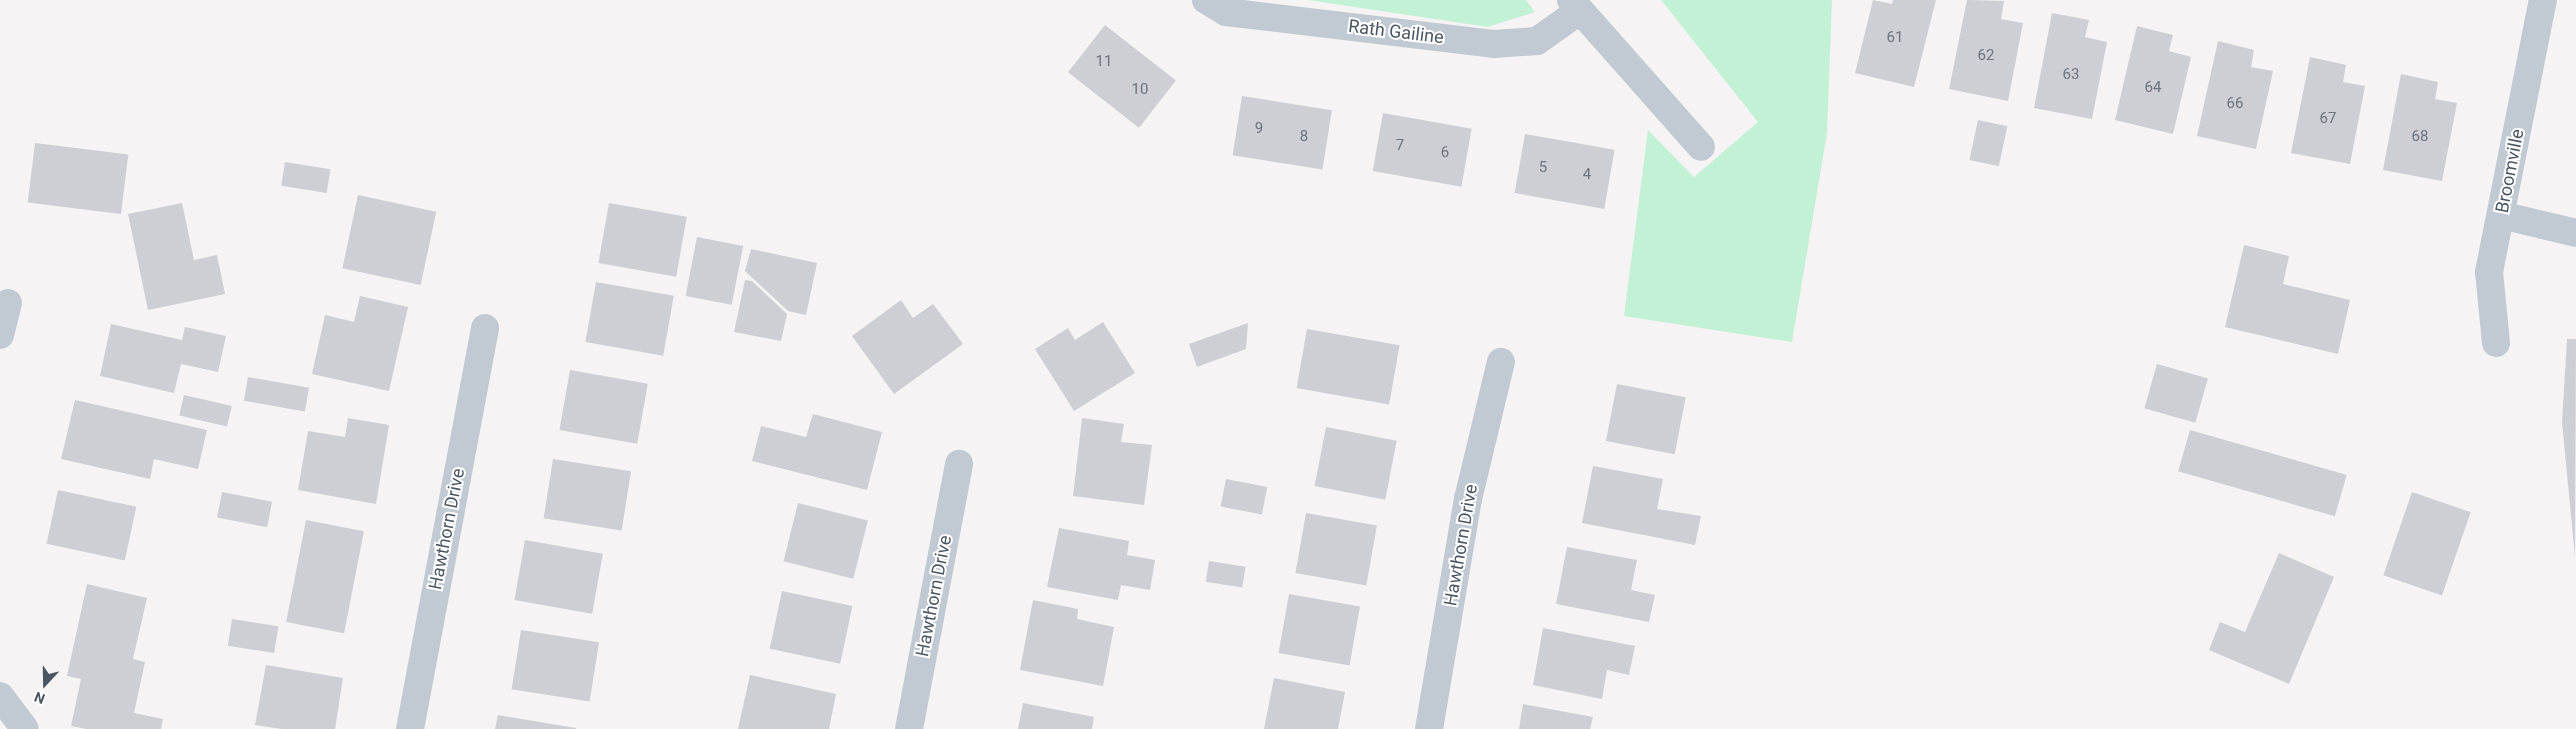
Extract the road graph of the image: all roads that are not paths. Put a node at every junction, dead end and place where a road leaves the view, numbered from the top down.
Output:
1 (1206, 0) edge
2 (2543, 0) edge
3 (1575, 5) edge
4 (1701, 147) dead end
5 (2501, 215) junction
6 (2576, 233) edge
7 (8, 303) dead end
8 (485, 328) dead end
9 (0, 334) edge
10 (2496, 343) dead end
11 (1501, 362) dead end
12 (959, 464) dead end
13 (0, 696) edge
14 (25, 729) edge
15 (410, 729) edge
16 (909, 729) edge
17 (1429, 729) edge

1 - 3 street, Rath Gailine
2 - 5 street, Broomville
3 - 4 street, Rath Gailine
5 - 6 street
5 - 10 street, Broomville
7 - 9 street
8 - 15 street, Hawthorn Drive
11 - 17 street, Hawthorn Drive
12 - 16 street, Hawthorn Drive
13 - 14 street

